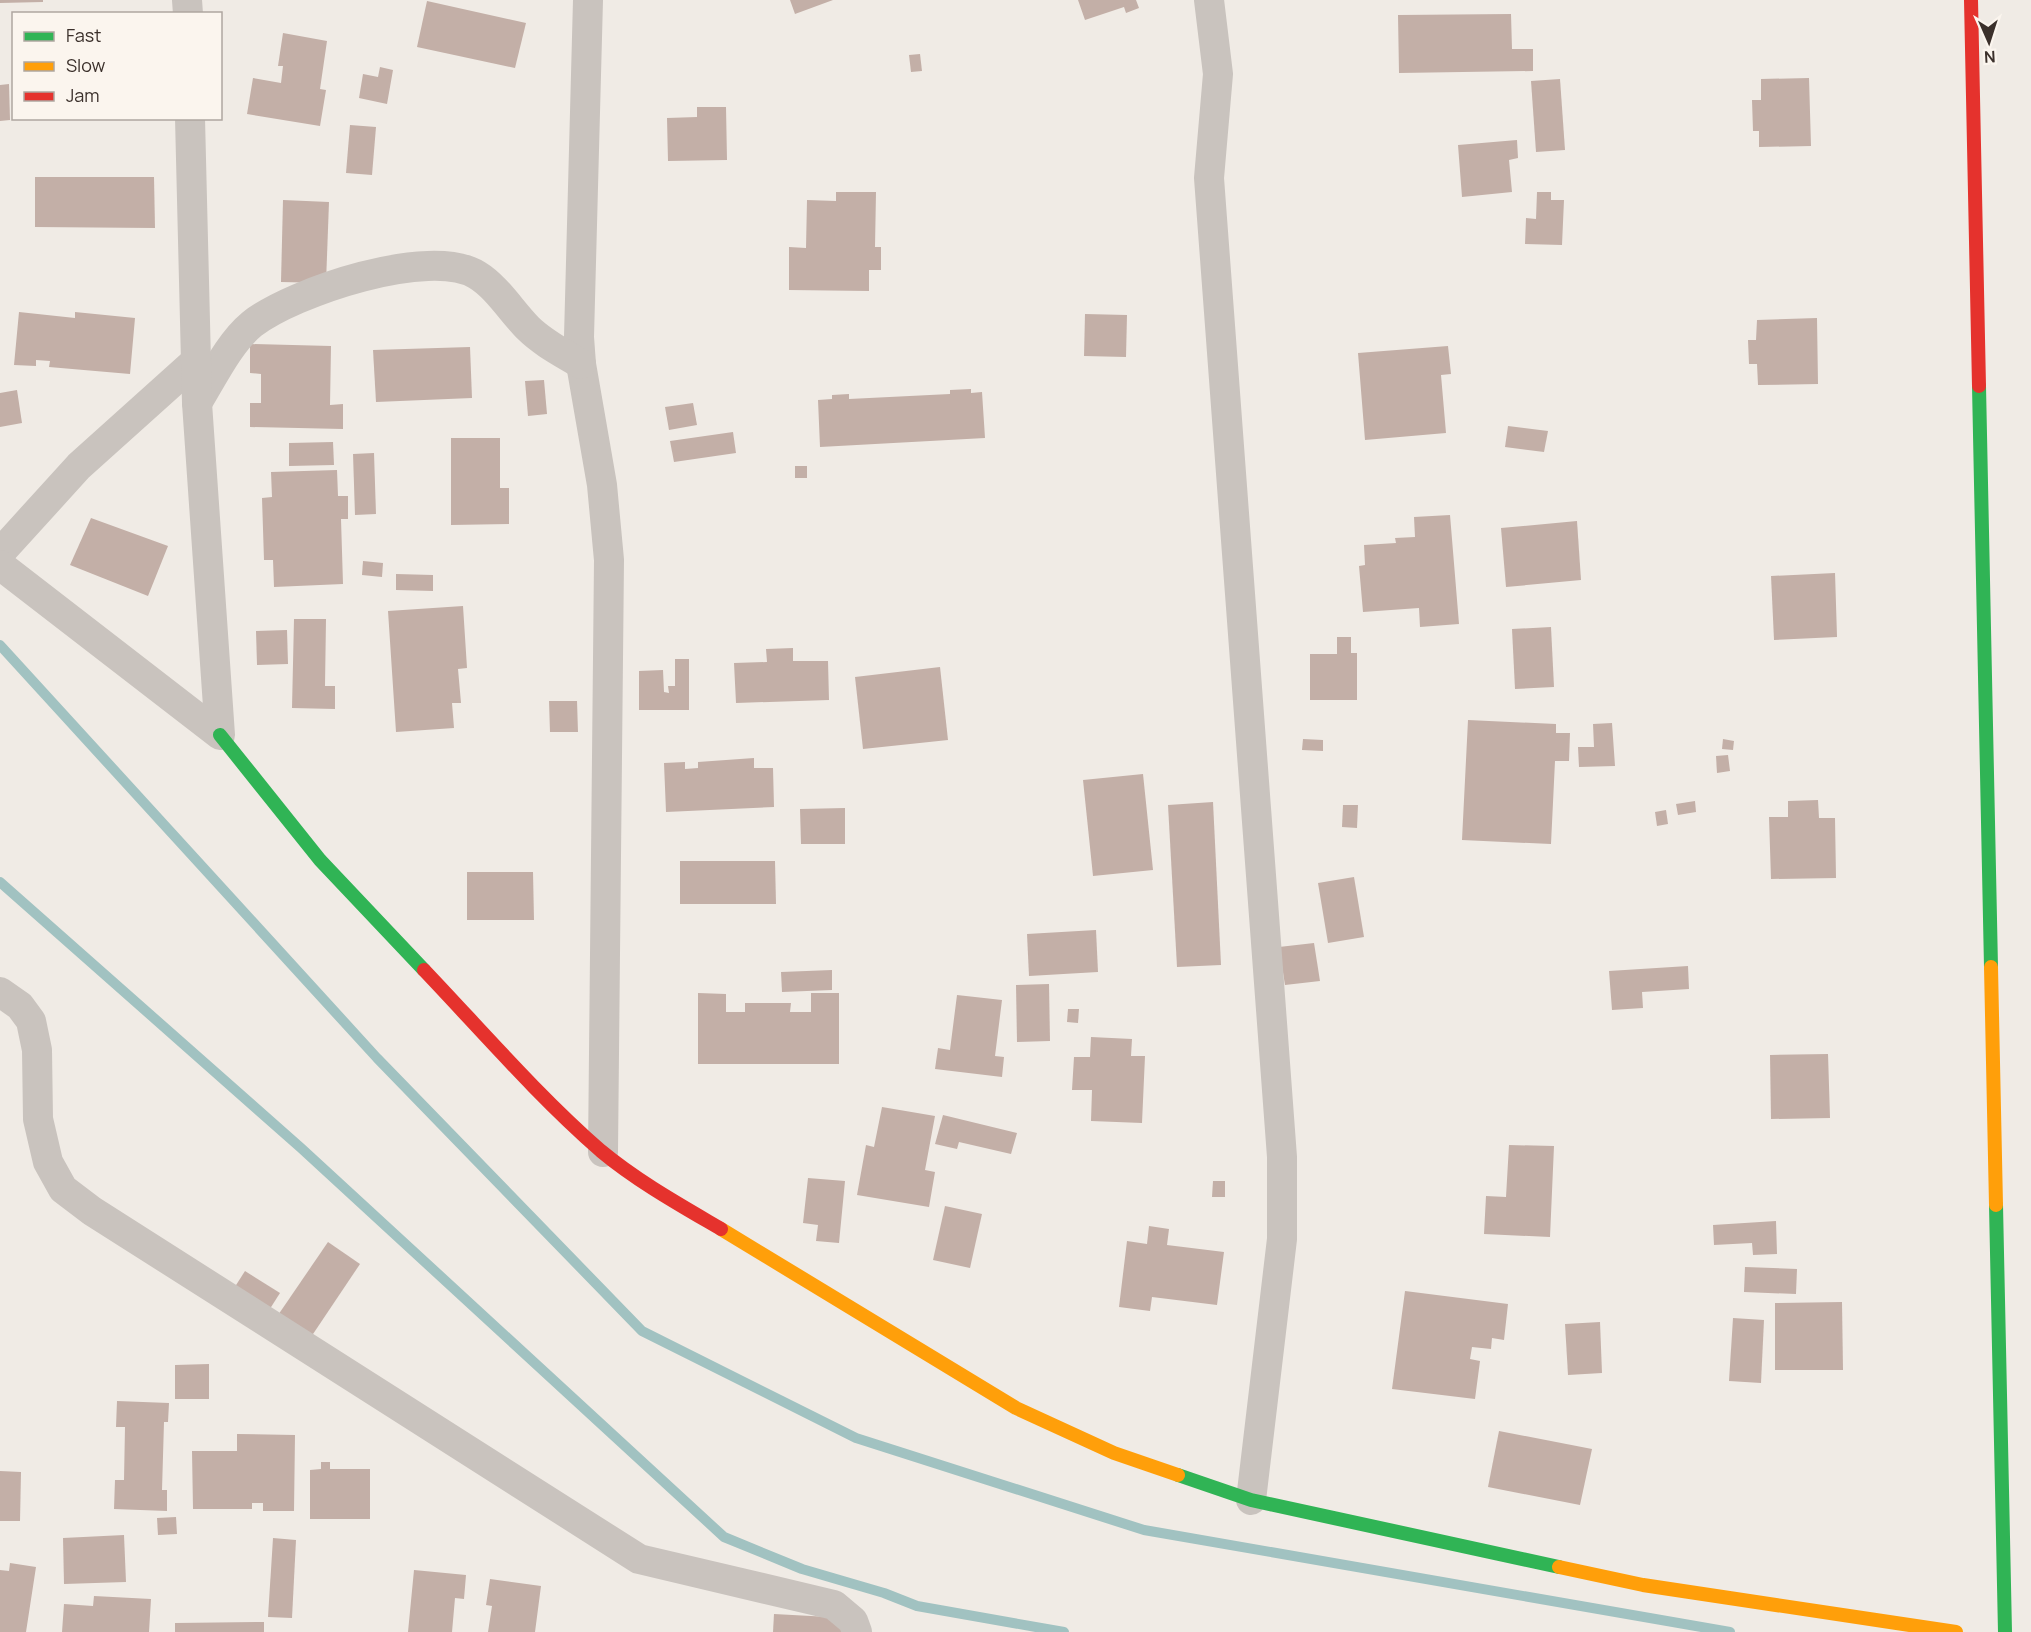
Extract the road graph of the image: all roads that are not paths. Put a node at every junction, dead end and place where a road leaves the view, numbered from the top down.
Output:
1 (588, 0) edge
2 (1209, 0) edge
3 (1971, 0) edge
4 (190, 120) edge
5 (197, 360) junction
6 (581, 364) junction
7 (197, 403) junction
8 (0, 553) edge
9 (0, 565) edge
10 (220, 735) junction
11 (0, 992) edge
12 (603, 1152) junction
13 (1251, 1500) junction
14 (857, 1632) edge
15 (1956, 1632) edge
16 (2005, 1632) edge

1 - 6 street
2 - 13 street
3 - 16 street
4 - 5 street
5 - 7 street
5 - 8 street
6 - 7 street
6 - 12 street
7 - 10 street
9 - 10 street
10 - 12 street
11 - 14 street
12 - 13 street
13 - 15 street

